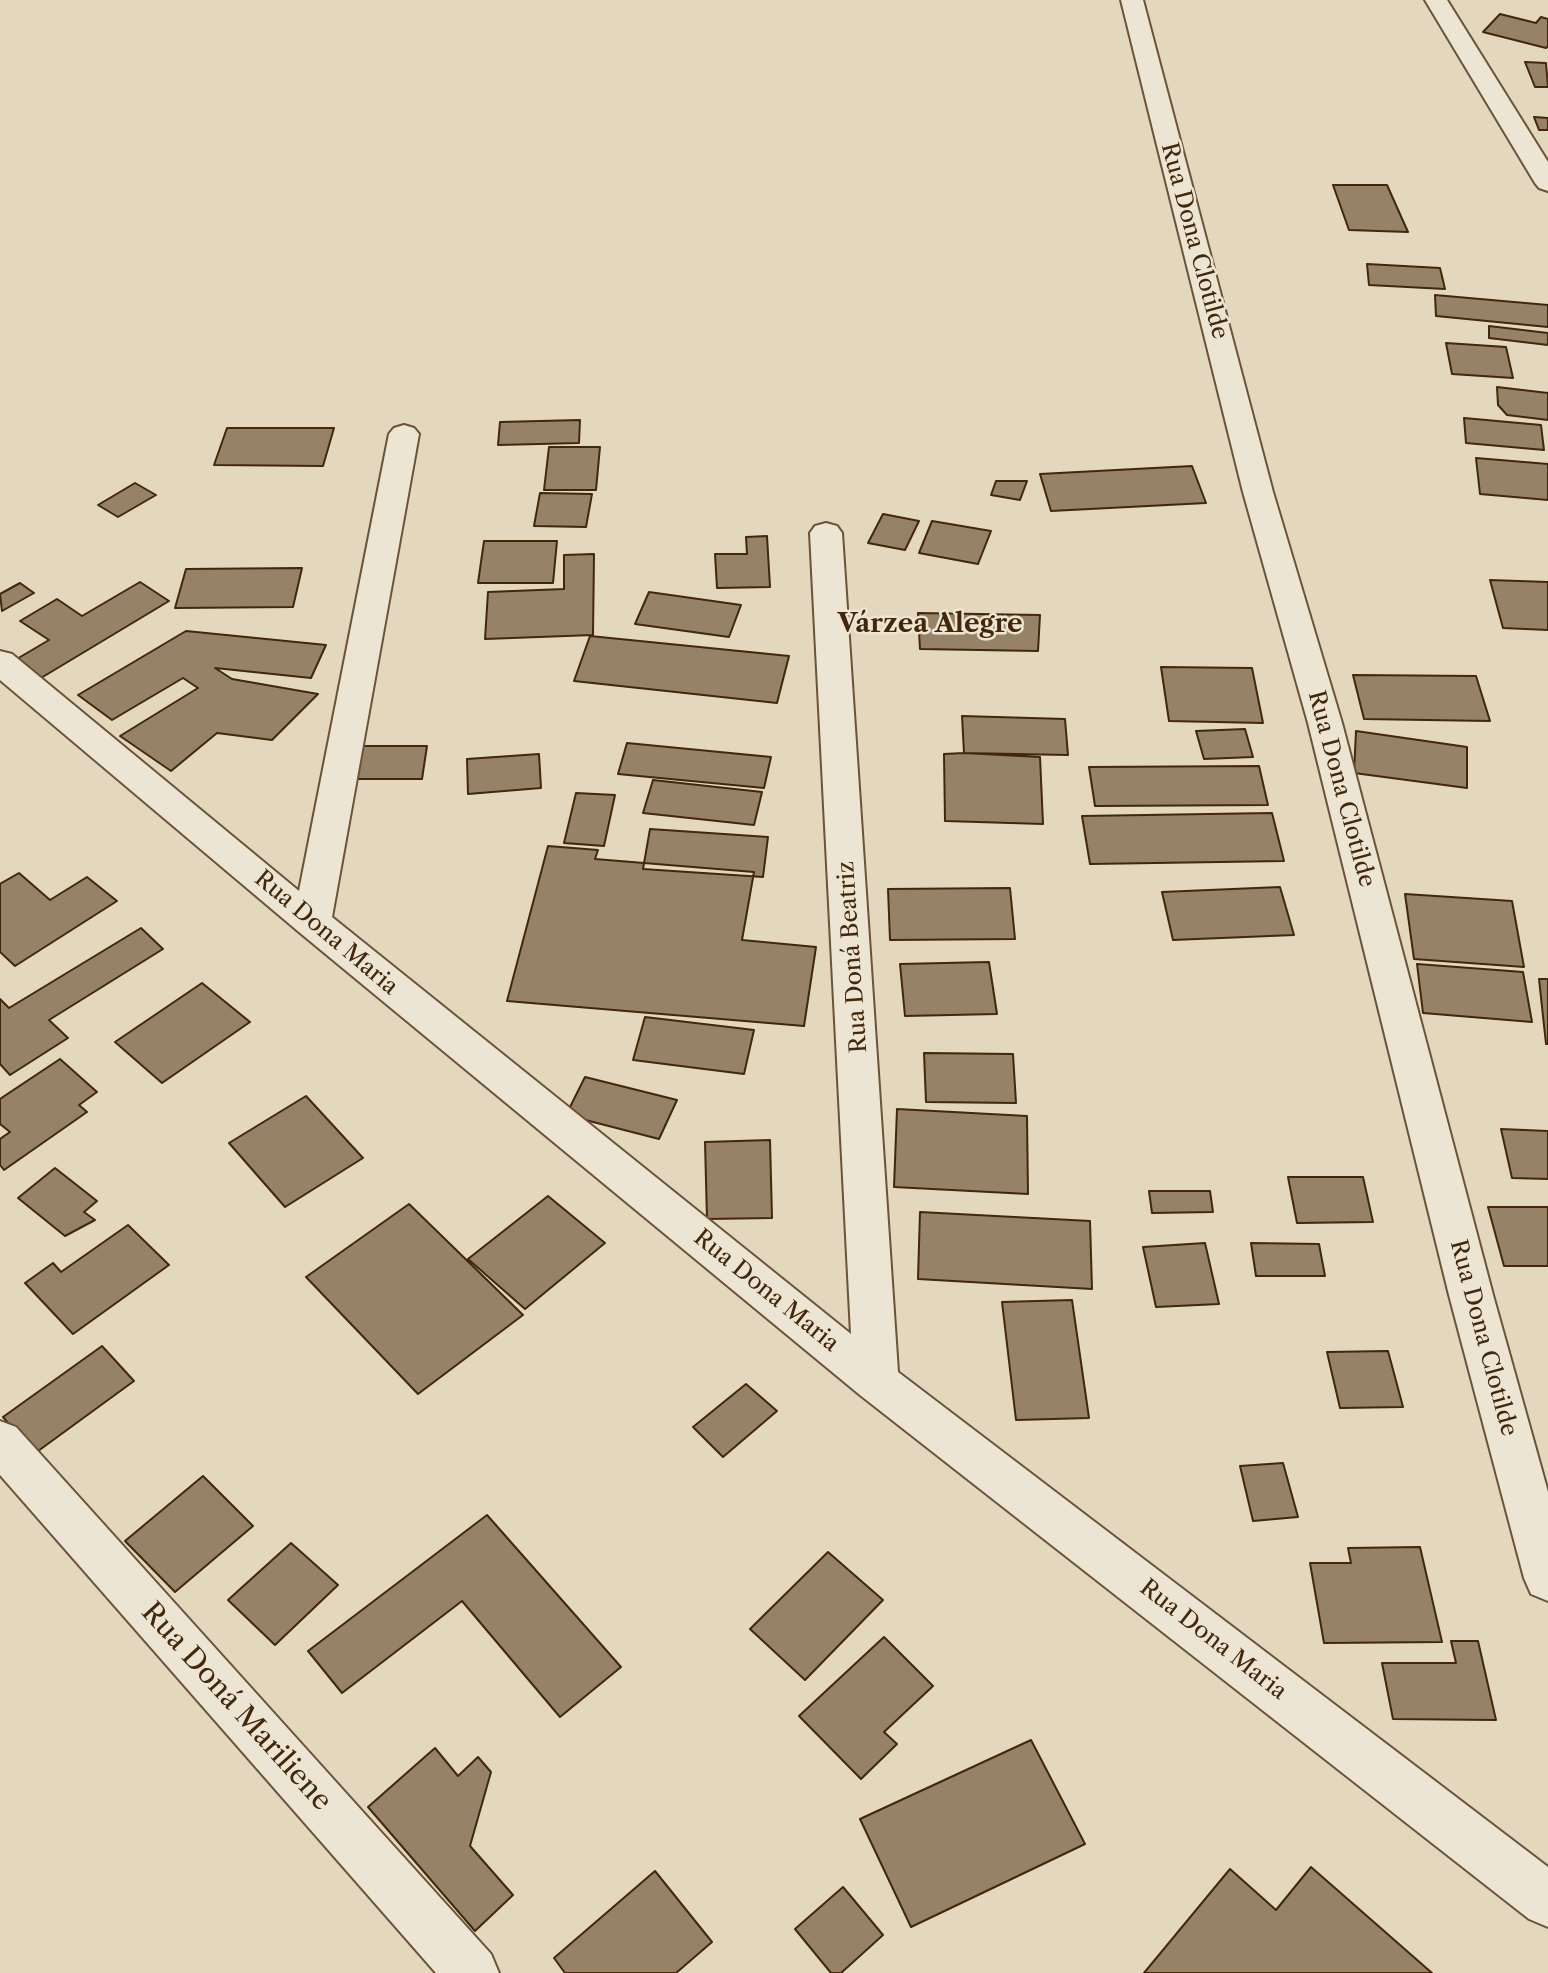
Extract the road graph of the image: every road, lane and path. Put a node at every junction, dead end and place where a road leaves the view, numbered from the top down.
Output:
1 (1132, 0) edge
2 (1436, 0) edge
3 (1548, 183) edge
4 (404, 434) dead end
5 (826, 533) dead end
6 (0, 662) edge
7 (312, 922) junction
8 (876, 1381) junction
9 (0, 1442) edge
10 (1548, 1578) edge
11 (1548, 1900) edge
12 (472, 1973) edge

1 - 10 street, Rua Dona Clotilde
2 - 3 street
4 - 7 street
5 - 8 street, Rua Doná Beatriz
6 - 7 street, Rua Dona Maria
7 - 8 street, Rua Dona Maria
8 - 11 street, Rua Dona Maria
9 - 12 street, Rua Doná Mariliene

